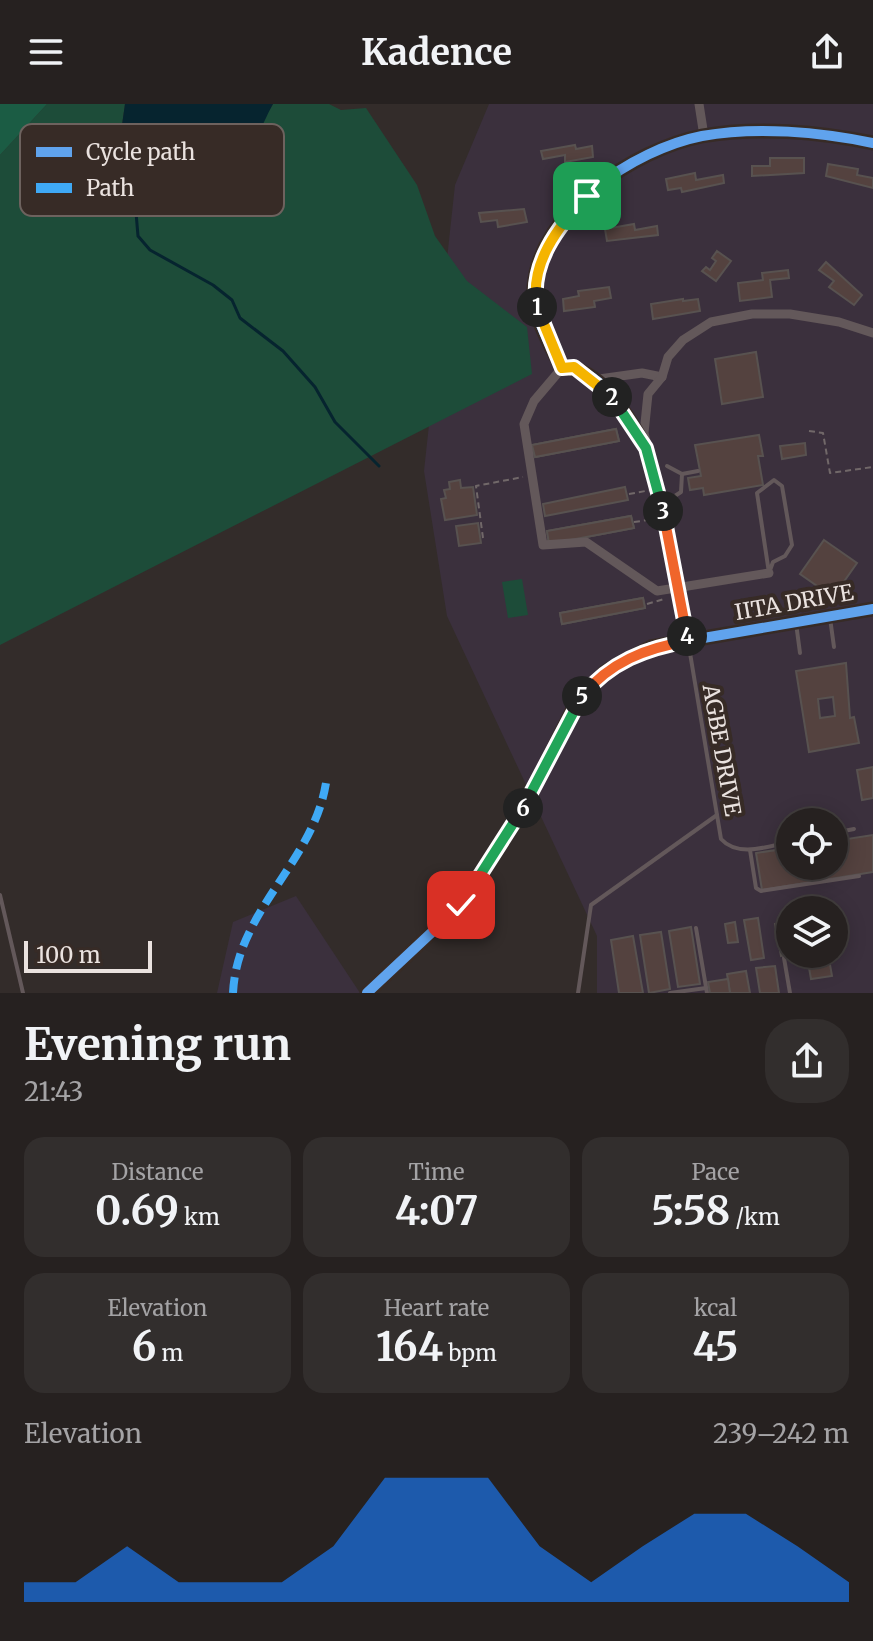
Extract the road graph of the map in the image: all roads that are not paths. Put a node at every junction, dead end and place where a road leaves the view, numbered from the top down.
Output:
1 (699, 104) edge
2 (704, 136) junction
3 (873, 143) edge
4 (873, 333) edge
5 (562, 368) junction
6 (662, 377) junction
7 (592, 380) junction
8 (646, 448) junction
9 (667, 466) dead end
10 (698, 471) dead end
11 (682, 474) junction
12 (662, 504) junction
13 (769, 573) junction
14 (679, 588) junction
15 (873, 609) edge
16 (830, 616) junction
17 (795, 621) junction
18 (688, 641) junction
19 (834, 647) dead end
20 (800, 653) dead end
21 (717, 815) junction
22 (854, 829) dead end
23 (848, 830) edge
24 (776, 845) edge
25 (750, 850) junction
26 (859, 876) dead end
27 (0, 895) edge
28 (696, 928) dead end
29 (786, 968) edge
30 (706, 990) edge
31 (23, 993) edge
32 (367, 993) edge
33 (578, 993) edge
34 (670, 993) edge
35 (790, 993) edge

1 - 2 street
2 - 3 street
2 - 5 street
4 - 6 street
5 - 7 street
5 - 14 street
6 - 7 street
6 - 8 street
7 - 8 street
8 - 12 street
9 - 11 lane
10 - 11 lane
11 - 12 lane
12 - 14 street
13 - 13 lane
13 - 14 street
14 - 18 street
15 - 16 street, IITA DRIVE
16 - 17 street, IITA DRIVE
16 - 19 lane
17 - 18 street, IITA DRIVE
17 - 20 lane
18 - 21 lane, AGBE DRIVE
18 - 32 street, IITA DRIVE
21 - 25 lane, AGBE DRIVE
21 - 33 lane
22 - 23 lane
24 - 25 lane
25 - 26 lane
27 - 31 lane
28 - 30 lane
29 - 35 lane
30 - 34 lane

